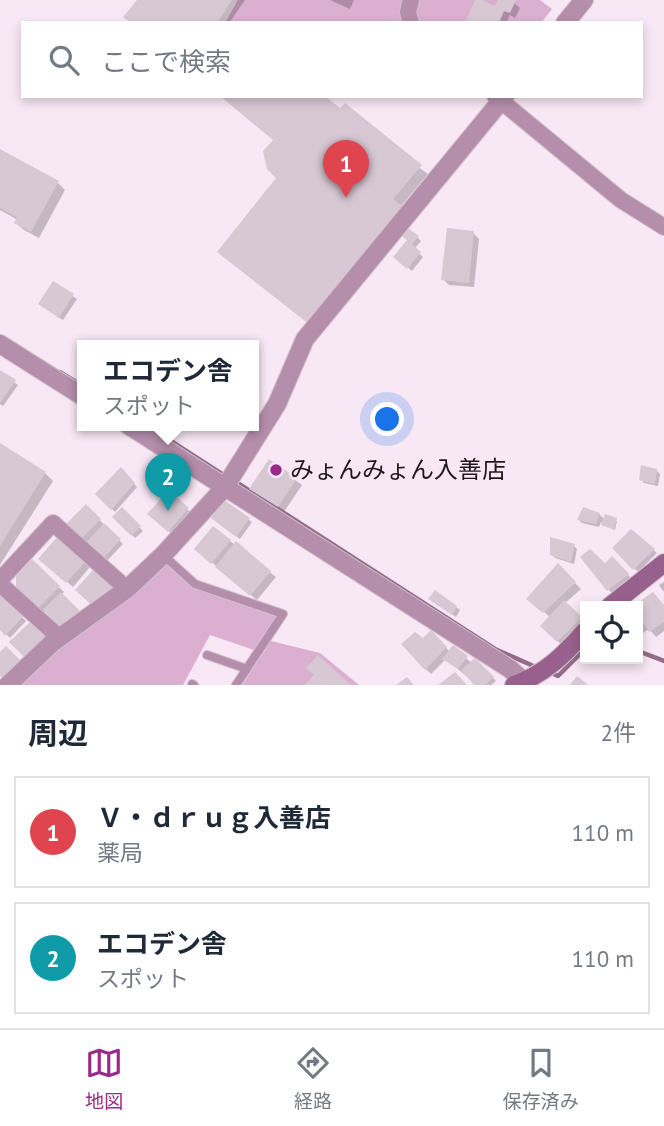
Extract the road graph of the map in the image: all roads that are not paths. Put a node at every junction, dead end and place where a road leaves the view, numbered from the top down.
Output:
1 (411, 0) edge
2 (584, 0) edge
3 (410, 21) edge
4 (567, 21) edge
5 (500, 98) edge
6 (664, 228) edge
7 (0, 344) edge
8 (77, 393) edge
9 (137, 431) edge
10 (225, 487) junction
11 (163, 555) junction
12 (664, 563) edge
13 (0, 582) edge
14 (127, 589) junction
15 (616, 601) edge
16 (580, 637) edge
17 (60, 638) junction
18 (207, 655) dead end
19 (247, 669) junction
20 (522, 684) edge
21 (8, 685) edge
22 (236, 685) edge

1 - 3 street
2 - 4 street
5 - 6 street
5 - 10 street
7 - 8 street
9 - 10 street
10 - 11 street
10 - 20 street
11 - 14 street
11 - 19 lane
12 - 15 main road
13 - 14 street
13 - 17 street
14 - 17 street
16 - 20 main road
17 - 21 street
18 - 19 lane
19 - 22 lane

